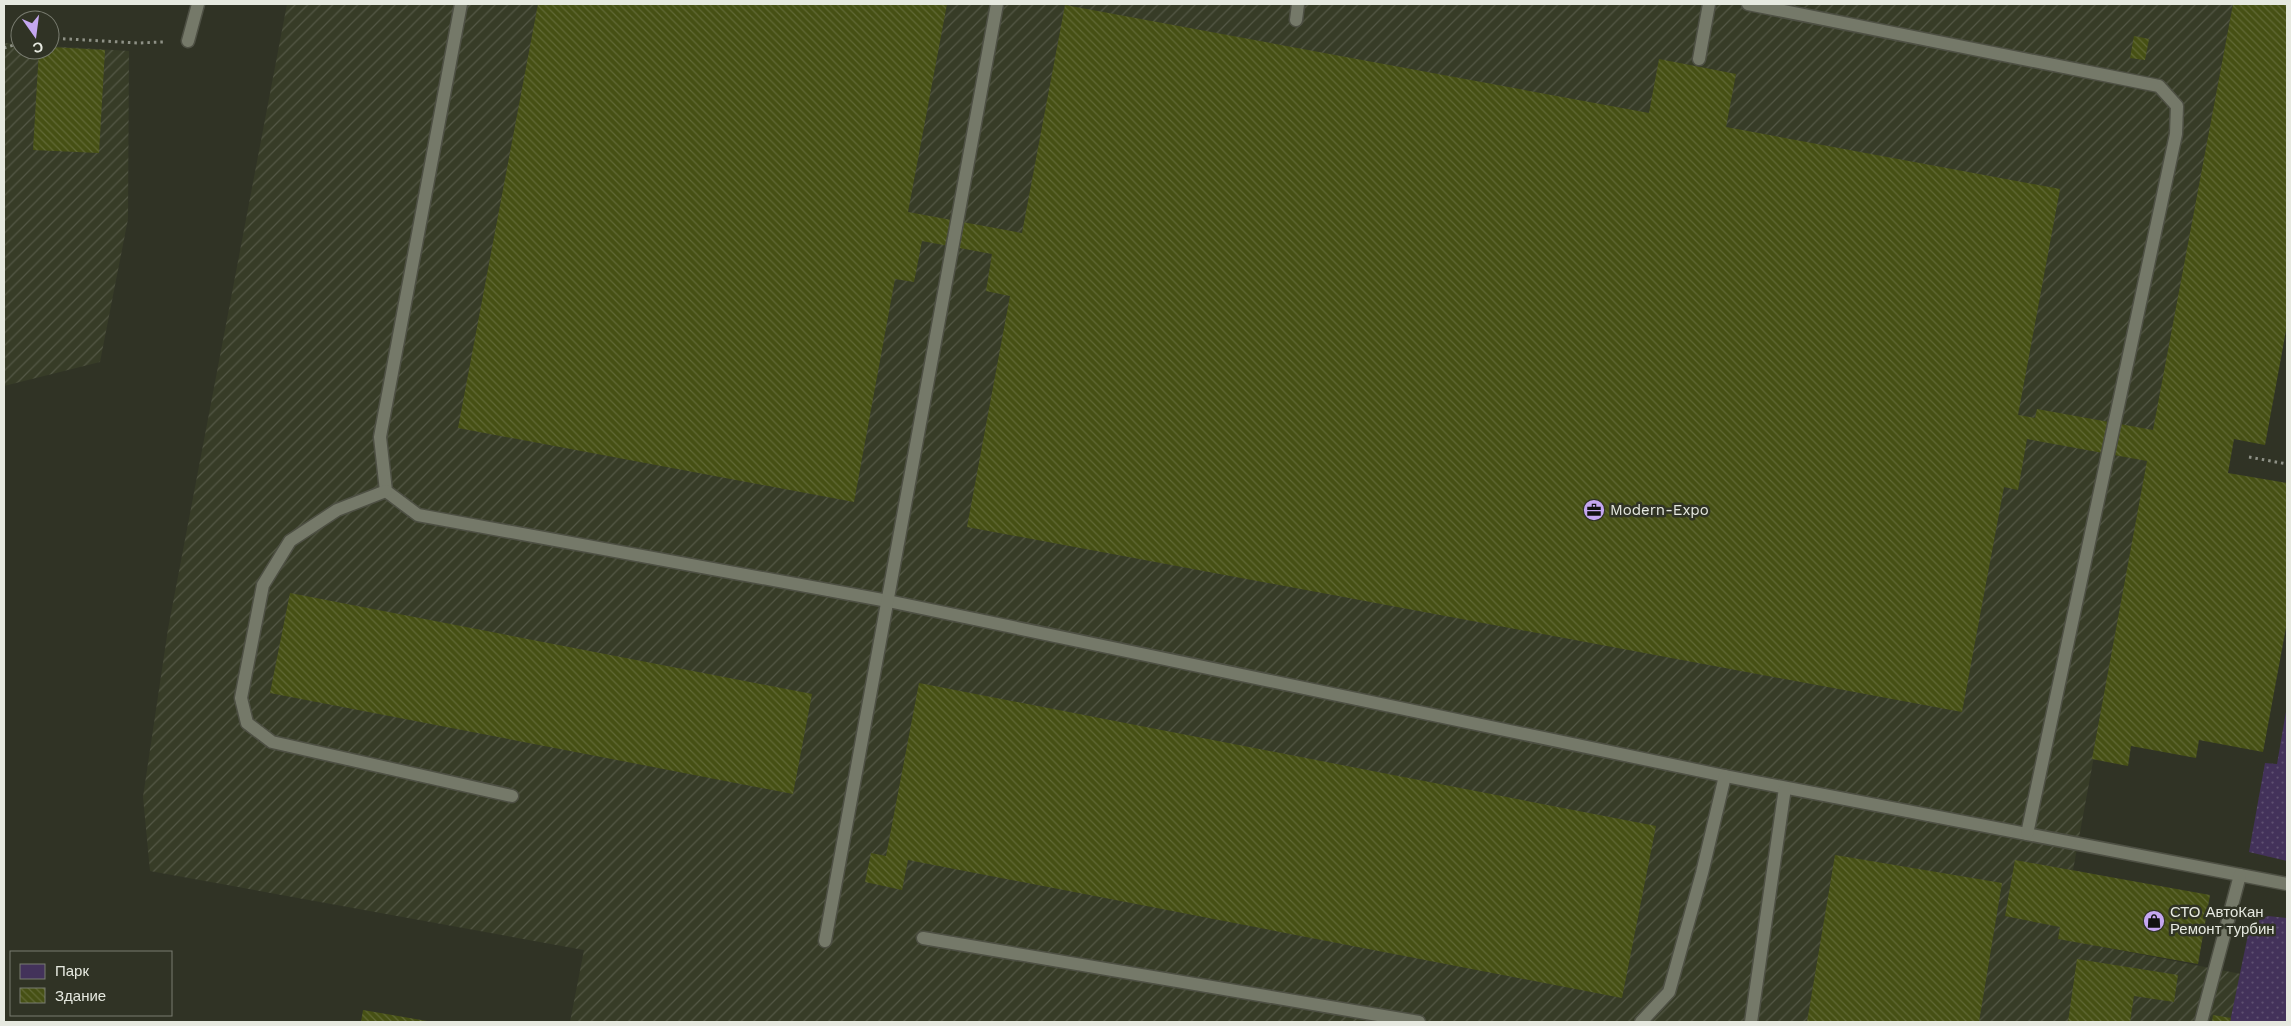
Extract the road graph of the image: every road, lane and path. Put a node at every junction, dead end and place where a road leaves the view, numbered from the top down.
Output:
1 (198, 4) edge
2 (461, 4) edge
3 (997, 4) edge
4 (1298, 4) edge
5 (1709, 4) edge
6 (1748, 4) edge
7 (1296, 20) dead end
8 (60, 39) edge
9 (188, 41) dead end
10 (138, 44) dead end
11 (1699, 59) dead end
12 (2249, 457) dead end
13 (2287, 464) edge
14 (386, 490) junction
15 (888, 601) junction
16 (1725, 776) junction
17 (1785, 788) junction
18 (512, 796) dead end
19 (2026, 834) junction
20 (2240, 875) junction
21 (2287, 884) edge
22 (923, 938) dead end
23 (825, 941) dead end
24 (1419, 1022) edge
25 (1641, 1022) edge
26 (1751, 1022) edge
27 (2201, 1022) edge

1 - 9 lane
2 - 14 lane
3 - 15 lane
4 - 7 lane
5 - 11 lane
6 - 19 lane
8 - 10 path
12 - 13 path
14 - 15 lane
14 - 18 lane
15 - 16 lane
15 - 23 lane
16 - 17 lane
16 - 25 lane
17 - 19 lane
17 - 26 lane
19 - 20 lane
20 - 21 lane
20 - 27 lane
22 - 24 lane

